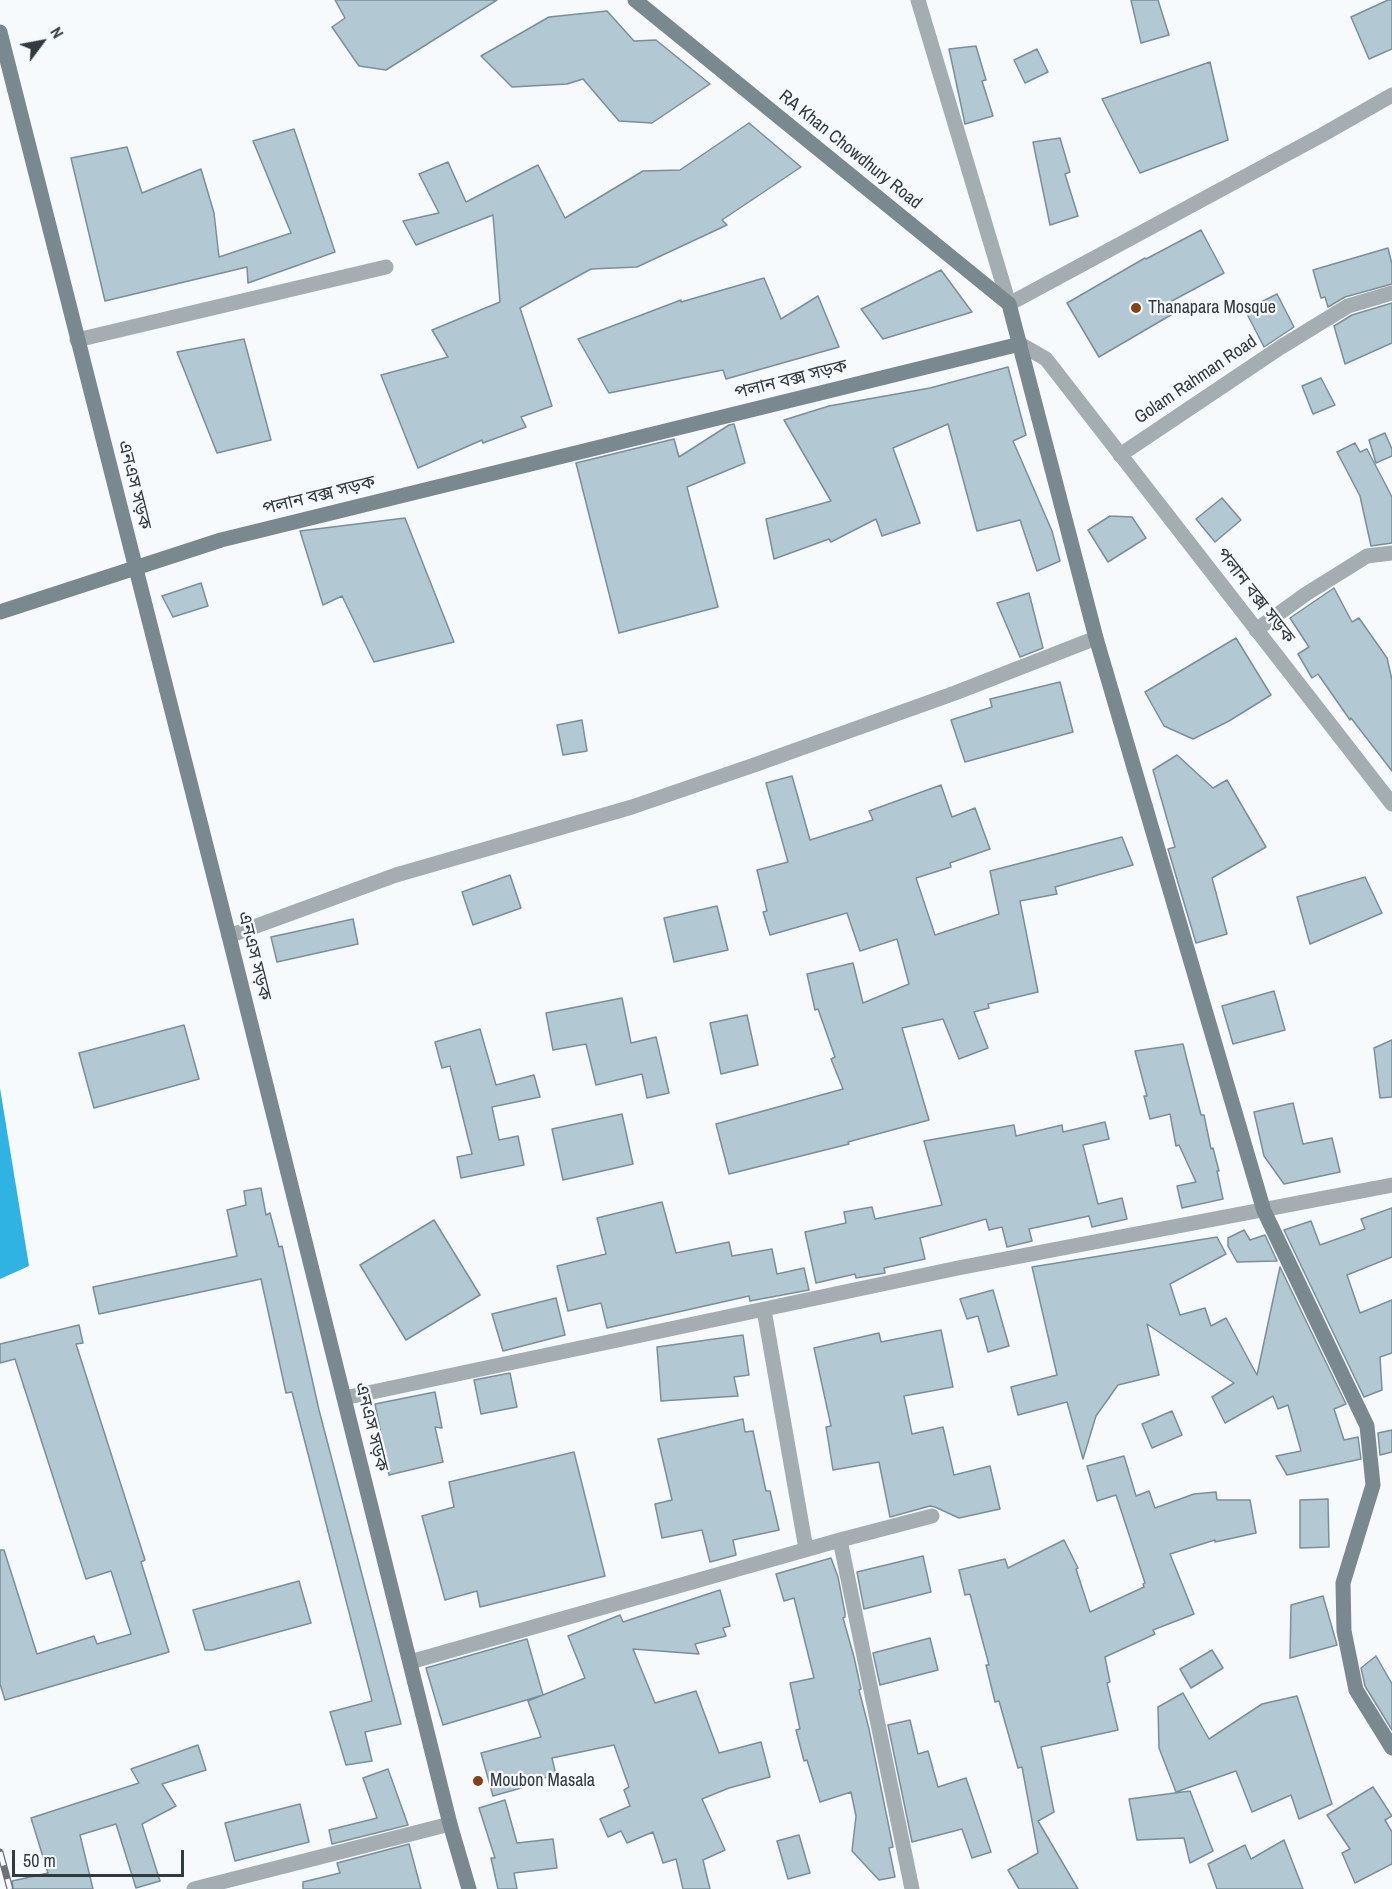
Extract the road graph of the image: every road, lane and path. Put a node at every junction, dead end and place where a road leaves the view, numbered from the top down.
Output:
1 (635, 0) edge
2 (918, 0) edge
3 (0, 32) edge
4 (1392, 95) edge
5 (386, 267) dead end
6 (1392, 293) edge
7 (1009, 304) junction
8 (78, 340) junction
9 (1020, 344) junction
10 (1120, 455) junction
11 (1392, 553) edge
12 (136, 568) junction
13 (0, 612) edge
14 (1256, 630) junction
15 (1096, 638) junction
16 (1392, 804) edge
17 (229, 936) junction
18 (1392, 1185) edge
19 (1264, 1211) junction
20 (764, 1310) junction
21 (344, 1398) junction
22 (932, 1516) dead end
23 (840, 1540) junction
24 (806, 1549) junction
25 (410, 1662) junction
26 (1392, 1748) edge
27 (450, 1824) junction
28 (194, 1889) edge
29 (469, 1889) edge
30 (912, 1889) edge

1 - 7 street, RA Khan Chowdhury Road
2 - 7 street
3 - 8 street, এনএস সড়ক
4 - 7 street
5 - 8 street
6 - 10 street, Golam Rahman Road
7 - 9 street
8 - 12 street, এনএস সড়ক
9 - 10 street, পলান বক্স সড়ক
9 - 12 street, পলান বক্স সড়ক
9 - 15 street
10 - 14 street, পলান বক্স সড়ক
11 - 14 street
12 - 13 street, পলান বক্স সড়ক
12 - 17 street, এনএস সড়ক
14 - 16 street, পলান বক্স সড়ক
15 - 17 street
15 - 19 street
17 - 21 street, এনএস সড়ক
18 - 19 street
19 - 20 street
19 - 26 street
20 - 21 street
20 - 24 street
21 - 25 street, এনএস সড়ক
22 - 23 street
23 - 24 street
23 - 30 street
24 - 25 street
25 - 27 street, এনএস সড়ক
27 - 28 street
27 - 29 street, এনএস সড়ক

